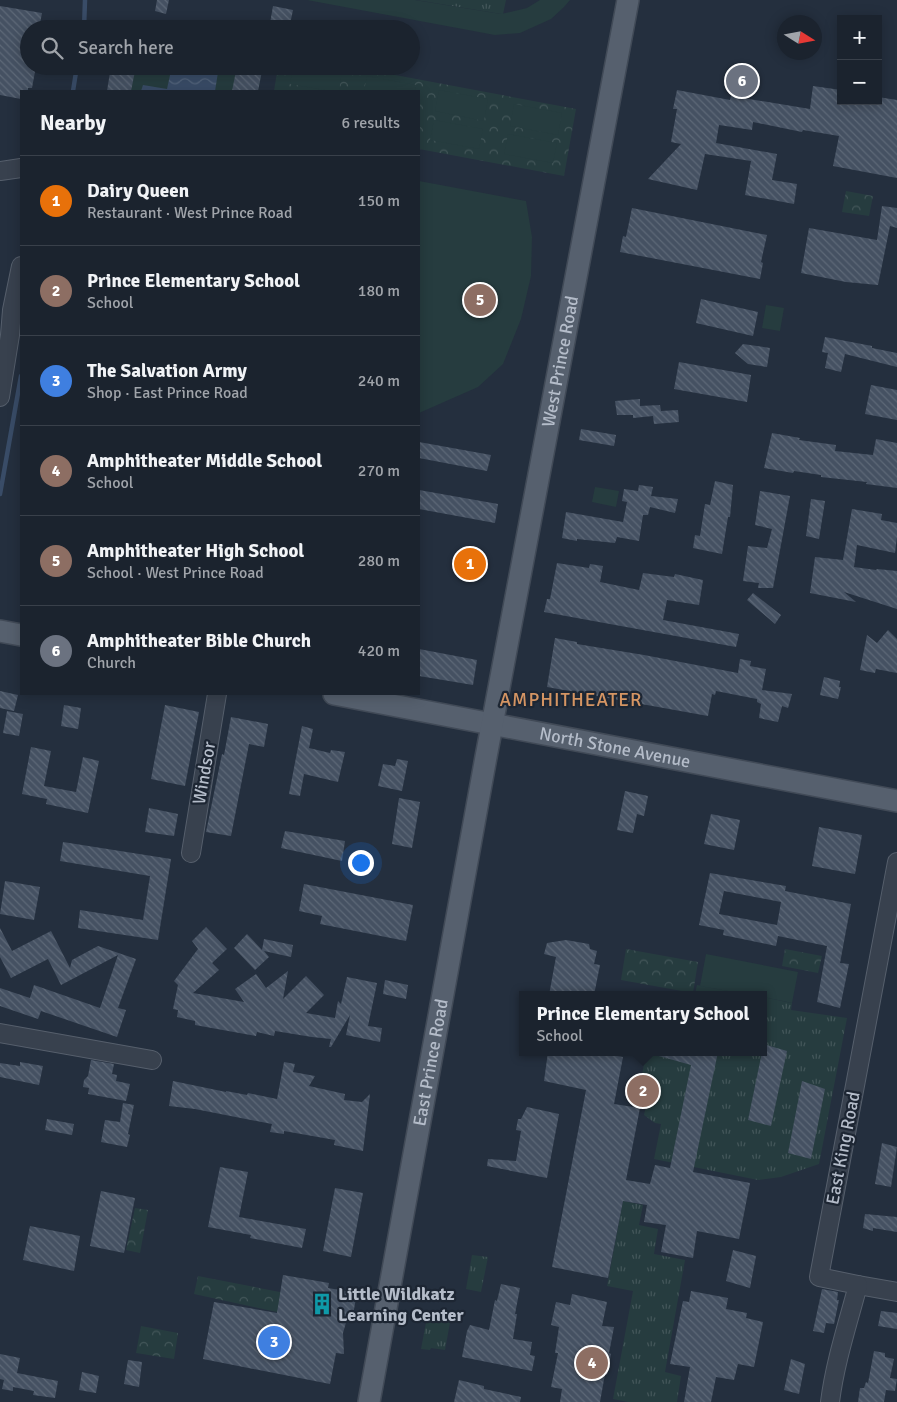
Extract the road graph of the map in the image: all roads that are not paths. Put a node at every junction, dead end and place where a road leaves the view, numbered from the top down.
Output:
1 (628, 0) edge
2 (20, 168) edge
3 (0, 172) edge
4 (20, 271) edge
5 (0, 398) edge
6 (0, 631) edge
7 (20, 635) edge
8 (217, 695) edge
9 (339, 695) edge
10 (493, 723) junction
11 (897, 801) edge
12 (191, 853) dead end
13 (897, 862) edge
14 (0, 1033) edge
15 (152, 1060) dead end
16 (858, 1285) junction
17 (897, 1292) edge
18 (369, 1402) edge
19 (830, 1402) edge

1 - 10 main road, West Prince Road
2 - 3 street
4 - 5 street
6 - 7 main road
8 - 12 street, Windsor
9 - 10 main road, North Stone Avenue
10 - 11 main road, North Stone Avenue
10 - 18 main road, East Prince Road
13 - 16 street, East King Road
14 - 15 street
16 - 17 street
16 - 19 street

